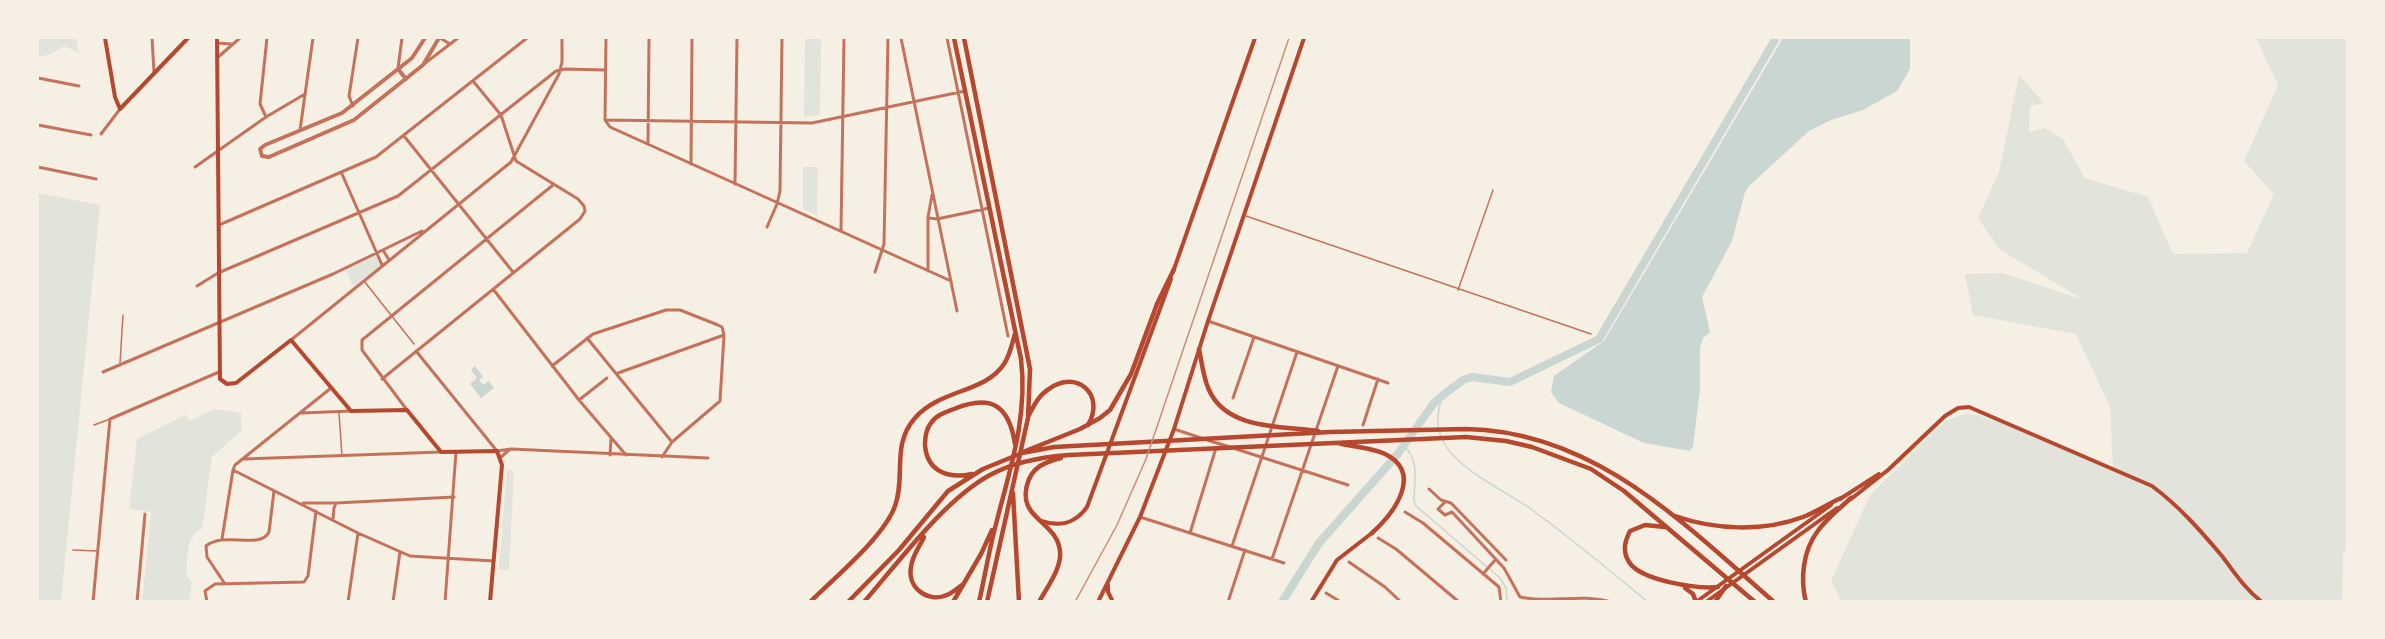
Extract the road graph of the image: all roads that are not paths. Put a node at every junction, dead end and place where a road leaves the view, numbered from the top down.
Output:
1 (105, 38) edge
2 (152, 38) edge
3 (188, 38) edge
4 (240, 38) edge
5 (267, 38) edge
6 (313, 38) edge
7 (358, 38) edge
8 (402, 38) edge
9 (425, 38) edge
10 (439, 38) edge
11 (458, 38) edge
12 (527, 38) edge
13 (562, 38) edge
14 (606, 38) edge
15 (649, 38) edge
16 (693, 38) edge
17 (737, 38) edge
18 (782, 38) edge
19 (844, 38) edge
20 (888, 38) edge
21 (901, 38) edge
22 (947, 38) edge
23 (954, 38) edge
24 (964, 38) edge
25 (1255, 38) edge
26 (1304, 38) edge
27 (217, 40) edge
28 (231, 44) junction
29 (450, 44) junction
30 (217, 58) junction
31 (154, 59) junction
32 (161, 64) junction
33 (423, 65) junction
34 (398, 69) junction
35 (560, 70) junction
36 (605, 70) junction
37 (154, 72) junction
38 (38, 78) edge
39 (406, 79) junction
40 (473, 81) junction
41 (542, 82) junction
42 (79, 86) dead end
43 (550, 89) junction
44 (965, 91) junction
45 (959, 92) junction
46 (305, 94) junction
47 (914, 102) junction
48 (353, 106) junction
49 (886, 107) junction
50 (120, 109) junction
51 (501, 115) junction
52 (843, 116) junction
53 (266, 117) junction
54 (605, 120) junction
55 (648, 121) junction
56 (691, 122) junction
57 (736, 122) junction
58 (781, 123) junction
59 (38, 125) edge
60 (300, 130) junction
61 (101, 134) dead end
62 (91, 135) dead end
63 (404, 136) junction
64 (648, 144) junction
65 (218, 150) junction
66 (514, 158) junction
67 (691, 164) junction
68 (38, 167) edge
69 (195, 167) dead end
70 (432, 170) junction
71 (342, 174) junction
72 (96, 179) dead end
73 (553, 184) junction
74 (735, 184) junction
75 (1493, 190) dead end
76 (932, 193) junction
77 (459, 204) junction
78 (777, 204) junction
79 (986, 208) junction
80 (359, 213) junction
81 (1243, 216) junction
82 (928, 217) junction
83 (937, 219) junction
84 (218, 225) junction
85 (767, 227) dead end
86 (428, 228) junction
87 (841, 231) junction
88 (486, 238) junction
89 (383, 250) junction
90 (882, 250) junction
91 (376, 253) junction
92 (389, 260) junction
93 (382, 265) junction
94 (1174, 269) junction
95 (928, 271) junction
96 (513, 272) junction
97 (875, 272) dead end
98 (218, 273) junction
99 (363, 280) junction
100 (951, 281) junction
101 (197, 286) dead end
102 (493, 289) junction
103 (1458, 290) junction
104 (957, 311) dead end
105 (123, 315) dead end
106 (391, 315) junction
107 (1208, 321) junction
108 (219, 322) junction
109 (723, 333) junction
110 (1015, 334) junction
111 (1591, 334) dead end
112 (1008, 336) dead end
113 (1254, 337) junction
114 (587, 338) junction
115 (291, 340) junction
116 (414, 344) dead end
117 (1199, 349) junction
118 (416, 351) junction
119 (1298, 352) junction
120 (120, 364) junction
121 (552, 366) junction
122 (1338, 366) junction
123 (103, 372) dead end
124 (219, 372) junction
125 (617, 373) junction
126 (607, 378) dead end
127 (382, 379) junction
128 (1378, 379) junction
129 (1388, 383) dead end
130 (331, 388) junction
131 (1233, 398) dead end
132 (579, 400) junction
133 (407, 410) junction
134 (351, 411) junction
135 (339, 412) junction
136 (300, 413) junction
137 (1028, 418) junction
138 (110, 419) junction
139 (94, 425) dead end
140 (1363, 425) dead end
141 (1087, 426) junction
142 (1174, 429) junction
143 (1330, 432) junction
144 (611, 439) junction
145 (672, 442) junction
146 (1328, 442) junction
147 (1217, 443) junction
148 (511, 449) junction
149 (1016, 449) junction
150 (497, 450) junction
151 (441, 452) junction
152 (456, 452) junction
153 (1022, 453) junction
154 (610, 455) junction
155 (1069, 455) junction
156 (342, 456) junction
157 (626, 456) junction
158 (501, 457) junction
159 (662, 457) junction
160 (1262, 457) junction
161 (708, 458) dead end
162 (243, 459) junction
163 (233, 470) junction
164 (1887, 470) junction
165 (1304, 471) junction
166 (974, 473) junction
167 (1348, 485) dead end
168 (1013, 487) junction
169 (1430, 489) dead end
170 (274, 490) junction
171 (454, 496) junction
172 (1841, 498) junction
173 (1851, 498) junction
174 (1445, 502) junction
175 (301, 503) junction
176 (336, 503) junction
177 (316, 511) junction
178 (1405, 512) dead end
179 (145, 514) dead end
180 (1670, 514) junction
181 (1140, 517) junction
182 (333, 519) junction
183 (1039, 519) junction
184 (996, 523) junction
185 (1668, 528) junction
186 (928, 530) junction
187 (358, 533) junction
188 (1190, 533) junction
189 (1372, 533) joint
190 (1378, 538) dead end
191 (222, 539) junction
192 (1232, 546) junction
193 (73, 550) dead end
194 (1245, 550) junction
195 (98, 551) junction
196 (400, 552) junction
197 (1500, 554) junction
198 (449, 559) junction
199 (1272, 559) junction
200 (1496, 559) junction
201 (1506, 560) dead end
202 (494, 561) junction
203 (1349, 562) dead end
204 (1284, 563) dead end
205 (218, 573) junction
206 (1484, 574) junction
207 (218, 584) junction
208 (225, 584) junction
209 (1108, 584) junction
210 (1681, 584) junction
211 (962, 585) junction
212 (1726, 586) junction
213 (1718, 587) junction
214 (1326, 593) dead end
215 (93, 602) edge
216 (137, 602) edge
217 (207, 602) edge
218 (348, 602) edge
219 (393, 602) edge
220 (446, 602) edge
221 (490, 602) edge
222 (810, 602) edge
223 (848, 602) edge
224 (864, 602) edge
225 (953, 602) edge
226 (979, 602) edge
227 (987, 602) edge
228 (1019, 602) edge
229 (1039, 602) edge
230 (1098, 602) edge
231 (1113, 602) edge
232 (1228, 602) edge
233 (1311, 602) edge
234 (1341, 602) edge
235 (1401, 602) edge
236 (1459, 602) edge
237 (1501, 602) edge
238 (1612, 602) edge
239 (1696, 602) edge
240 (1706, 602) edge
241 (1715, 602) edge
242 (1755, 602) edge
243 (1774, 602) edge
244 (1806, 602) edge
245 (2262, 602) edge

1 - 50 main road
2 - 31 street
3 - 32 main road
4 - 28 street
5 - 53 street
6 - 46 street
7 - 48 street
8 - 34 street
9 - 34 street
10 - 29 street
10 - 33 street
11 - 29 street
12 - 40 street
13 - 35 street
14 - 36 street
15 - 55 street
16 - 56 street
17 - 57 street
18 - 58 street
19 - 52 street
20 - 49 street
21 - 47 street
22 - 45 street
23 - 44 main road
24 - 137 main road
25 - 94 main road
26 - 81 main road
27 - 28 street
27 - 30 main road
28 - 30 street
29 - 33 street
30 - 65 main road
31 - 32 street
31 - 37 street
32 - 37 main road
33 - 39 street
34 - 39 street
34 - 48 street
35 - 36 street
35 - 41 street
35 - 43 street
36 - 54 street
37 - 50 main road
38 - 42 street
39 - 60 street
40 - 51 street
40 - 63 street
41 - 43 street
41 - 51 street
43 - 66 street
44 - 45 street
44 - 79 main road
45 - 47 street
45 - 79 street
46 - 53 street
46 - 60 street
47 - 49 street
47 - 76 street
48 - 60 street
49 - 52 street
49 - 90 street
50 - 61 street
51 - 66 street
51 - 70 street
52 - 58 street
52 - 87 street
53 - 65 street
54 - 55 street
54 - 64 street
55 - 56 street
55 - 64 street
56 - 57 street
56 - 67 street
57 - 58 street
57 - 74 street
58 - 78 street
59 - 62 street
63 - 70 street
63 - 71 street
64 - 67 street
65 - 69 street
65 - 84 main road
66 - 73 street
66 - 77 street
67 - 74 street
68 - 72 street
70 - 77 street
70 - 80 street
71 - 80 street
71 - 84 street
73 - 88 street
73 - 96 street
74 - 78 street
75 - 103 lane
76 - 82 street
76 - 83 street
77 - 86 street
77 - 88 street
78 - 85 street
78 - 87 street
79 - 83 street
79 - 110 main road
79 - 112 street
80 - 91 street
80 - 98 street
81 - 103 lane
81 - 107 main road
82 - 83 street
82 - 95 street
83 - 100 street
84 - 98 main road
86 - 89 street
86 - 92 street
87 - 90 street
88 - 96 street
88 - 106 street
89 - 91 street
89 - 92 street
90 - 95 street
90 - 97 street
91 - 93 street
91 - 108 street
92 - 93 street
93 - 99 street
94 - 141 main road
94 - 183 main road
95 - 100 street
96 - 102 street
98 - 101 street
98 - 108 main road
99 - 106 lane
99 - 115 street
100 - 104 street
102 - 118 street
102 - 121 street
103 - 111 lane
105 - 120 lane
106 - 116 lane
106 - 127 street
107 - 113 street
107 - 117 main road
108 - 120 street
108 - 124 main road
109 - 114 street
109 - 125 street
109 - 145 street
110 - 149 main road
110 - 222 main road
113 - 119 street
113 - 131 street
114 - 121 street
114 - 125 street
115 - 124 main road
115 - 130 main road
117 - 142 main road
117 - 143 main road
118 - 127 street
118 - 150 street
119 - 122 street
119 - 160 street
120 - 123 street
121 - 132 street
122 - 128 street
122 - 165 street
124 - 138 street
125 - 145 street
126 - 132 street
127 - 133 street
128 - 129 street
128 - 140 street
130 - 134 main road
130 - 136 street
132 - 144 street
133 - 134 main road
133 - 151 main road
134 - 135 street
135 - 136 street
135 - 156 lane
136 - 162 street
137 - 141 main road
137 - 168 main road
138 - 139 lane
138 - 195 street
141 - 153 main road
142 - 147 street
142 - 181 main road
143 - 153 main road
143 - 180 main road
144 - 154 street
144 - 157 street
145 - 159 street
146 - 155 main road
146 - 185 main road
146 - 189 main road
147 - 160 street
147 - 188 street
148 - 150 street
148 - 154 street
148 - 158 street
149 - 166 main road
149 - 184 main road
150 - 152 main road
150 - 158 main road
151 - 152 main road
151 - 156 street
152 - 171 street
153 - 166 main road
154 - 157 street
155 - 183 main road
155 - 186 main road
156 - 162 street
157 - 159 street
158 - 202 main road
159 - 161 street
160 - 165 street
160 - 192 street
162 - 163 street
163 - 170 street
163 - 191 street
164 - 172 main road
164 - 173 main road
164 - 245 main road
165 - 167 street
165 - 199 street
166 - 223 main road
168 - 227 main road
168 - 228 main road
169 - 174 street
170 - 175 street
170 - 191 street
171 - 176 street
171 - 198 street
172 - 180 main road
172 - 213 main road
173 - 212 main road
173 - 244 main road
174 - 197 street
174 - 200 street
175 - 176 street
175 - 177 street
176 - 182 street
177 - 182 street
177 - 208 street
178 - 206 street
179 - 216 street
180 - 243 main road
181 - 188 street
181 - 209 main road
182 - 187 street
183 - 229 main road
184 - 211 main road
184 - 226 main road
185 - 210 main road
185 - 242 main road
186 - 211 main road
186 - 224 main road
187 - 196 street
187 - 218 street
188 - 192 street
189 - 233 main road
190 - 236 street
191 - 205 street
192 - 194 street
193 - 195 lane
194 - 199 street
194 - 232 street
195 - 215 street
196 - 198 street
196 - 219 street
197 - 200 street
197 - 201 street
198 - 202 street
198 - 220 street
199 - 204 street
200 - 206 street
200 - 238 street
202 - 221 main road
203 - 235 street
205 - 207 street
205 - 208 street
206 - 237 street
207 - 208 street
207 - 217 street
209 - 230 main road
209 - 231 main road
210 - 213 main road
210 - 239 main road
211 - 225 main road
212 - 240 main road
212 - 241 main road
213 - 239 main road
214 - 234 street

